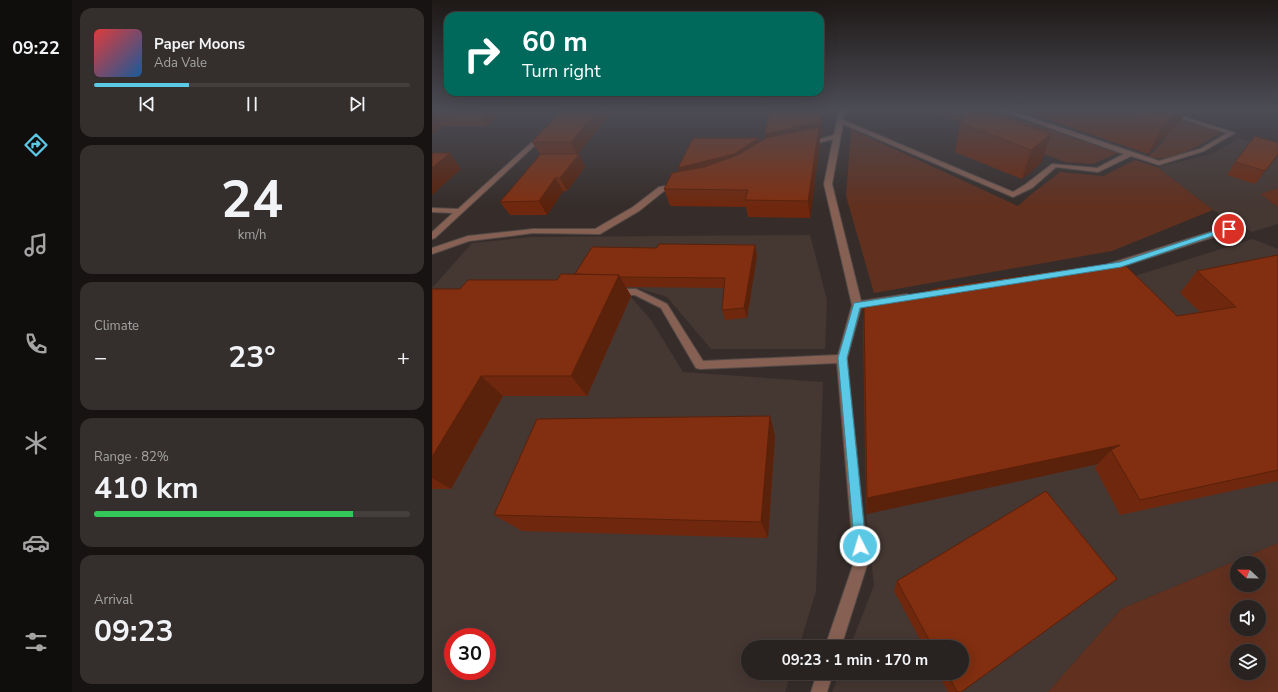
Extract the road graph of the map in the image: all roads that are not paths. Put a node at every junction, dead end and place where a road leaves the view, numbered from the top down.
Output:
1 (536, 141) edge
2 (817, 141) edge
3 (837, 141) edge
4 (887, 141) edge
5 (1093, 141) edge
6 (1217, 141) edge
7 (802, 145) edge
8 (1130, 154) junction
9 (683, 184) edge
10 (432, 210) edge
11 (460, 211) junction
12 (1229, 229) dead end
13 (432, 236) edge
14 (432, 251) edge
15 (1105, 267) edge
16 (606, 292) edge
17 (919, 296) edge
18 (857, 305) junction
19 (842, 358) junction
20 (835, 640) edge
21 (823, 680) edge
22 (819, 692) edge

1 - 11 street
2 - 7 street
3 - 18 street
4 - 8 street
5 - 8 street
6 - 8 street
9 - 14 street
10 - 11 street
11 - 13 street
12 - 15 street
16 - 19 street
17 - 18 street
18 - 19 street
19 - 20 street
21 - 22 street

